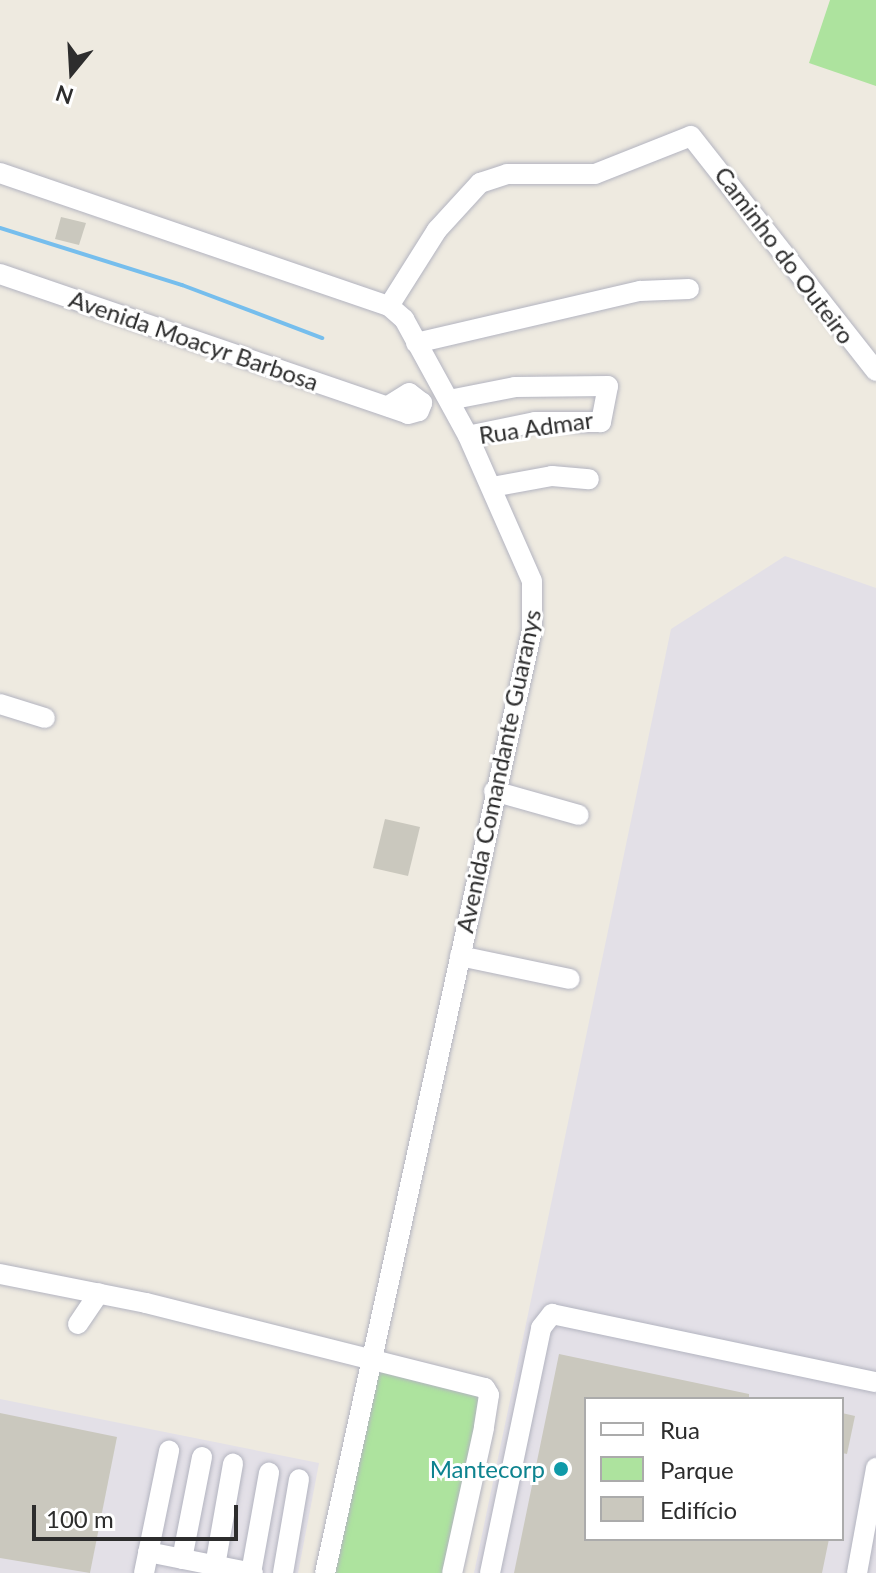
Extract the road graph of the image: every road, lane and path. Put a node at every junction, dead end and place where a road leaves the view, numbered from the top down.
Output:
1 (0, 173) edge
2 (0, 274) edge
3 (689, 289) dead end
4 (389, 306) junction
5 (416, 343) junction
6 (876, 371) edge
7 (449, 400) junction
8 (388, 406) dead end
9 (468, 436) junction
10 (589, 479) dead end
11 (492, 487) junction
12 (0, 704) edge
13 (45, 718) dead end
14 (494, 791) junction
15 (579, 815) dead end
16 (460, 956) junction
17 (570, 979) dead end
18 (0, 1274) edge
19 (99, 1293) junction
20 (78, 1324) dead end
21 (368, 1361) junction
22 (876, 1382) edge
23 (169, 1451) dead end
24 (202, 1457) dead end
25 (233, 1464) dead end
26 (876, 1468) edge
27 (269, 1473) dead end
28 (299, 1479) dead end
29 (148, 1552) junction
30 (182, 1559) junction
31 (215, 1566) junction
32 (144, 1573) edge
33 (252, 1573) edge
34 (283, 1573) edge
35 (325, 1573) edge
36 (452, 1573) edge
37 (490, 1573) edge
38 (857, 1573) edge

1 - 4 street
2 - 8 street, Avenida Moacyr Barbosa
3 - 5 street
4 - 5 street, Avenida Comandante Guaranys
4 - 6 street, Caminho do Outeiro
5 - 7 street, Avenida Comandante Guaranys
7 - 9 street, Avenida Comandante Guaranys
7 - 9 street, Rua Admar
9 - 11 street, Avenida Comandante Guaranys
10 - 11 street
11 - 14 street, Avenida Comandante Guaranys
12 - 13 street
14 - 15 street
14 - 16 street, Avenida Comandante Guaranys
16 - 17 street
16 - 21 street, Avenida Comandante Guaranys
18 - 19 street
19 - 20 street
19 - 21 street
21 - 35 street, Avenida Comandante Guaranys
21 - 36 street
22 - 37 street
23 - 29 street
24 - 30 street
25 - 31 street
26 - 38 street
27 - 33 street
28 - 34 street
29 - 30 street
29 - 32 street
30 - 31 street
31 - 33 street

